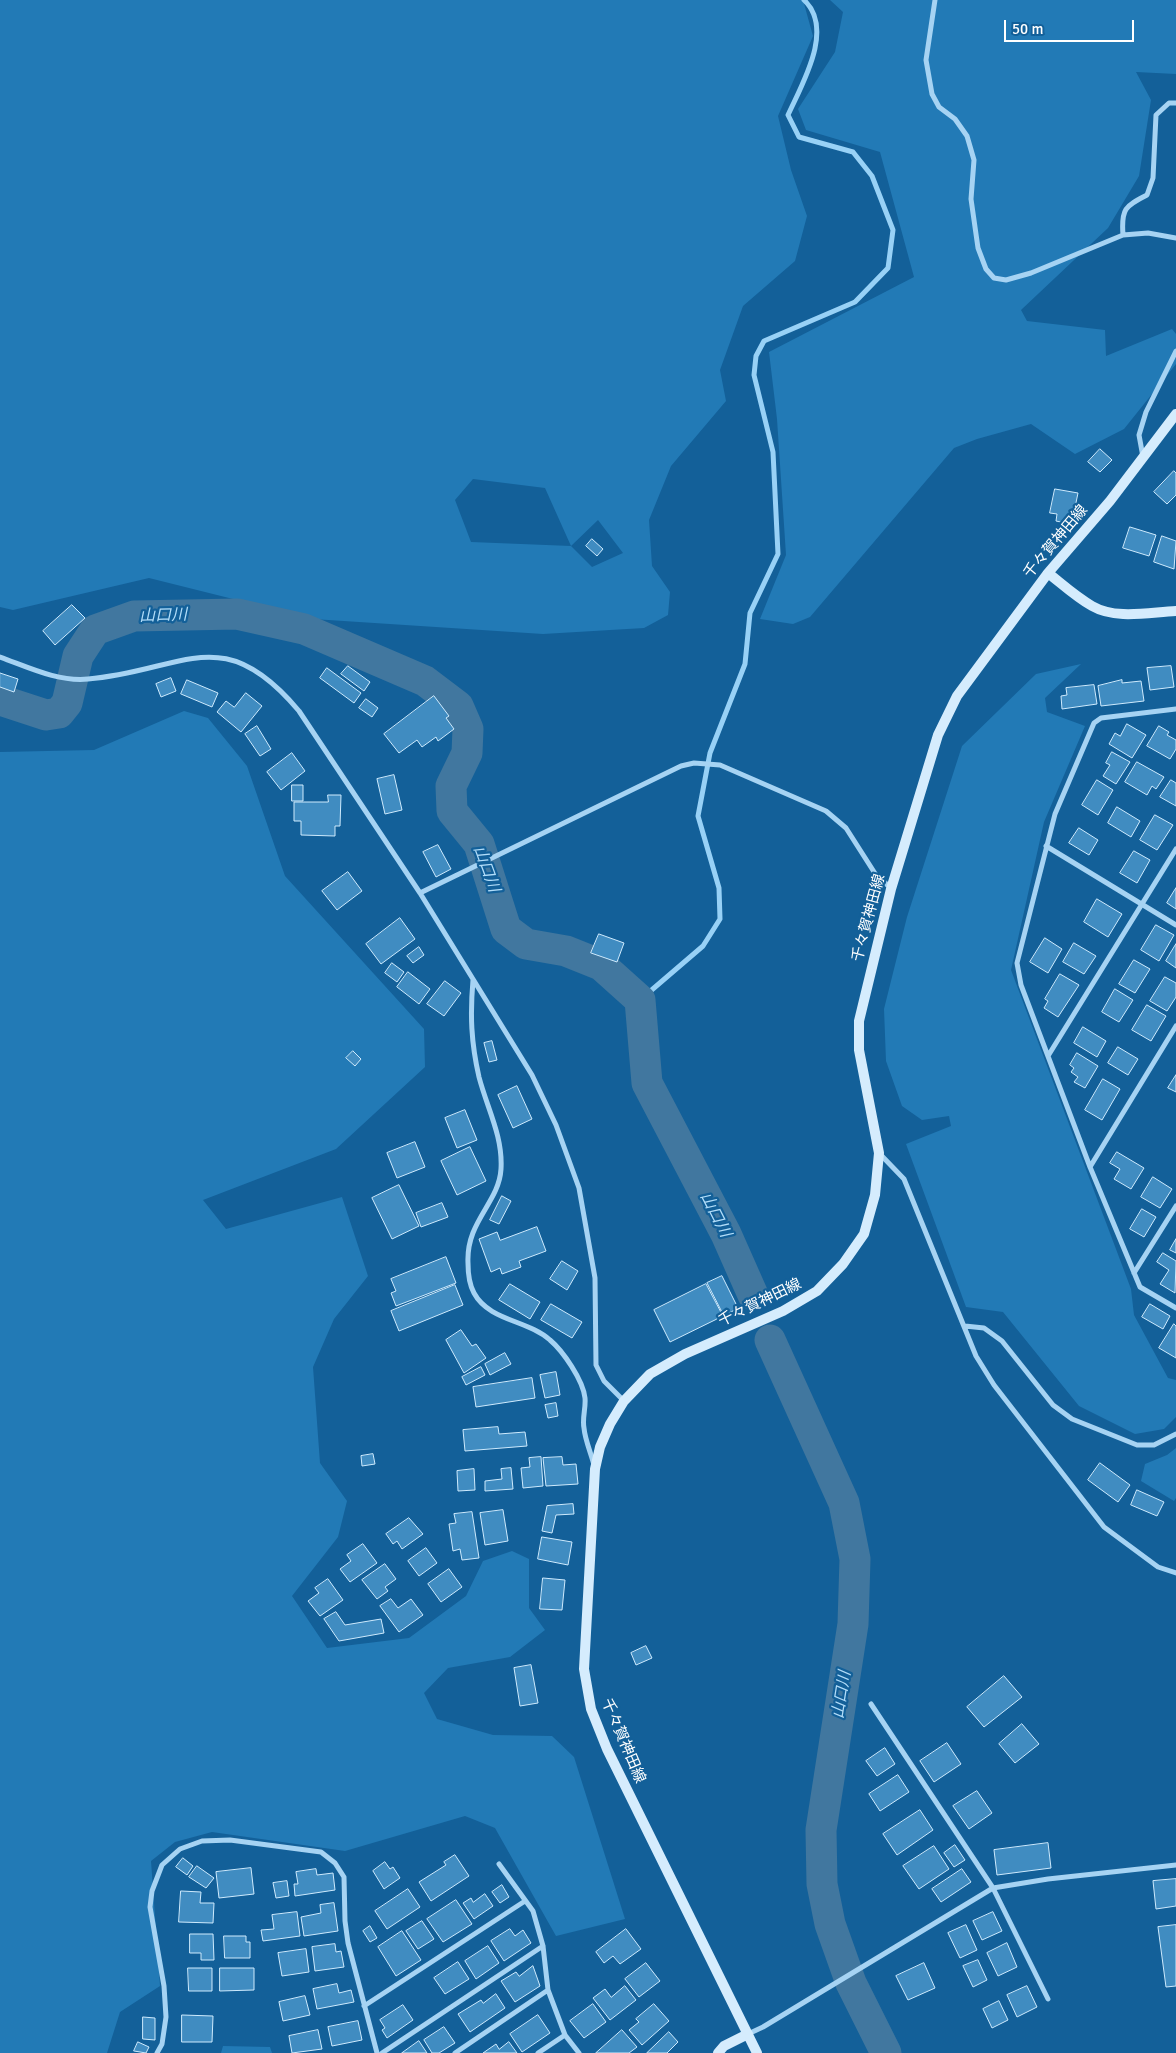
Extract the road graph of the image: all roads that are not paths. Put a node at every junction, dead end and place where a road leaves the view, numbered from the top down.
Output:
1 (935, 0) edge
2 (1176, 103) edge
3 (1123, 235) junction
4 (1176, 238) edge
5 (1176, 352) edge
6 (1176, 414) edge
7 (1143, 457) junction
8 (1048, 573) junction
9 (1176, 611) edge
10 (0, 657) edge
11 (1176, 709) edge
12 (1046, 846) junction
13 (1176, 849) edge
14 (891, 889) junction
15 (420, 893) junction
16 (1142, 904) junction
17 (1176, 925) edge
18 (473, 979) junction
19 (1176, 1026) edge
20 (1048, 1056) junction
21 (879, 1153) junction
22 (1090, 1167) junction
23 (1176, 1206) edge
24 (1134, 1273) junction
25 (1176, 1308) edge
26 (965, 1326) junction
27 (624, 1401) junction
28 (1176, 1434) edge
29 (595, 1469) junction
30 (1176, 1574) edge
31 (871, 1704) dead end
32 (500, 1864) dead end
33 (1176, 1865) edge
34 (993, 1888) junction
35 (525, 1901) junction
36 (543, 1946) junction
37 (548, 1990) junction
38 (1048, 1999) dead end
39 (364, 2006) junction
40 (748, 2034) junction
41 (565, 2035) junction
42 (157, 2053) edge
43 (377, 2053) edge
44 (382, 2053) edge
45 (455, 2053) edge
46 (538, 2053) edge
47 (579, 2053) edge
48 (718, 2053) edge
49 (757, 2053) edge

1 - 3 street
2 - 3 street
3 - 4 street
5 - 7 street
6 - 7 main road, 千々賀神田線
7 - 8 main road, 千々賀神田線
8 - 9 main road
8 - 14 main road, 千々賀神田線
10 - 15 street
11 - 12 street
12 - 16 street
12 - 20 street
13 - 16 street
14 - 15 street
14 - 21 main road, 千々賀神田線
15 - 18 street
16 - 17 street
16 - 20 street
18 - 27 street
18 - 29 street
19 - 22 street
20 - 22 street
21 - 26 street
21 - 27 main road, 千々賀神田線
22 - 24 street
23 - 24 street
24 - 25 street
26 - 28 street
26 - 30 street
27 - 29 main road, 千々賀神田線
29 - 40 main road, 千々賀神田線
31 - 34 street
32 - 35 street
33 - 34 street
34 - 38 street
34 - 40 street
35 - 36 street
35 - 39 street
36 - 37 street
36 - 44 street
37 - 41 street
37 - 45 street
39 - 42 street
39 - 43 street
40 - 48 main road
40 - 49 main road, 千々賀神田線
41 - 46 street
41 - 47 street

